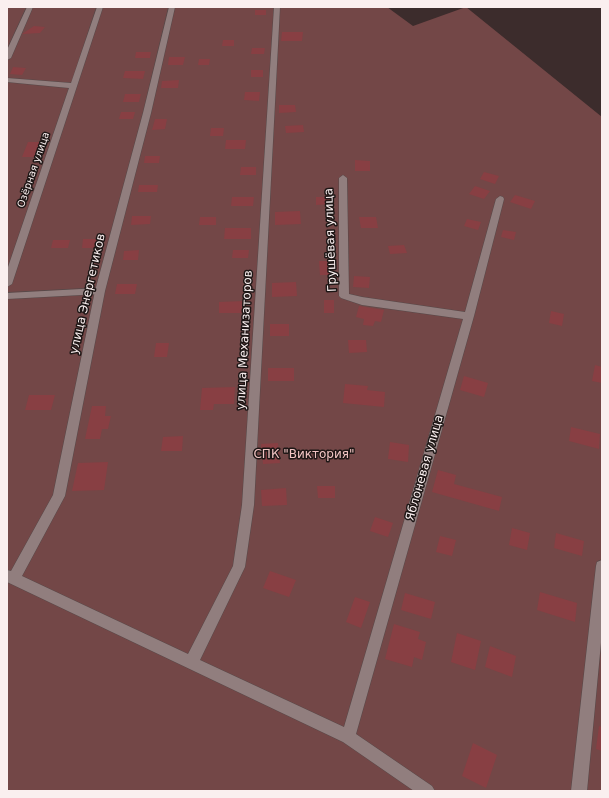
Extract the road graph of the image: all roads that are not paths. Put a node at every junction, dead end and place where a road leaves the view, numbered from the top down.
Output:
1 (30, 7) edge
2 (100, 7) edge
3 (172, 7) edge
4 (277, 7) edge
5 (7, 58) edge
6 (7, 80) edge
7 (74, 86) junction
8 (342, 178) dead end
9 (500, 199) dead end
10 (7, 284) edge
11 (100, 291) junction
12 (7, 296) edge
13 (469, 316) junction
14 (602, 566) edge
15 (10, 577) edge
16 (191, 664) junction
17 (348, 737) junction
18 (427, 791) edge
19 (580, 791) edge

1 - 5 street
2 - 7 street
3 - 11 street, улица Энергетиков
4 - 16 street, улица Механизаторов
6 - 7 street
7 - 10 street, Озёрная улица
8 - 13 street, Грушёвая улица
9 - 13 street, Яблоневая улица
11 - 12 lane
11 - 15 street, улица Энергетиков
13 - 17 street, Яблоневая улица
14 - 19 street
15 - 16 street
16 - 17 street
17 - 18 street

